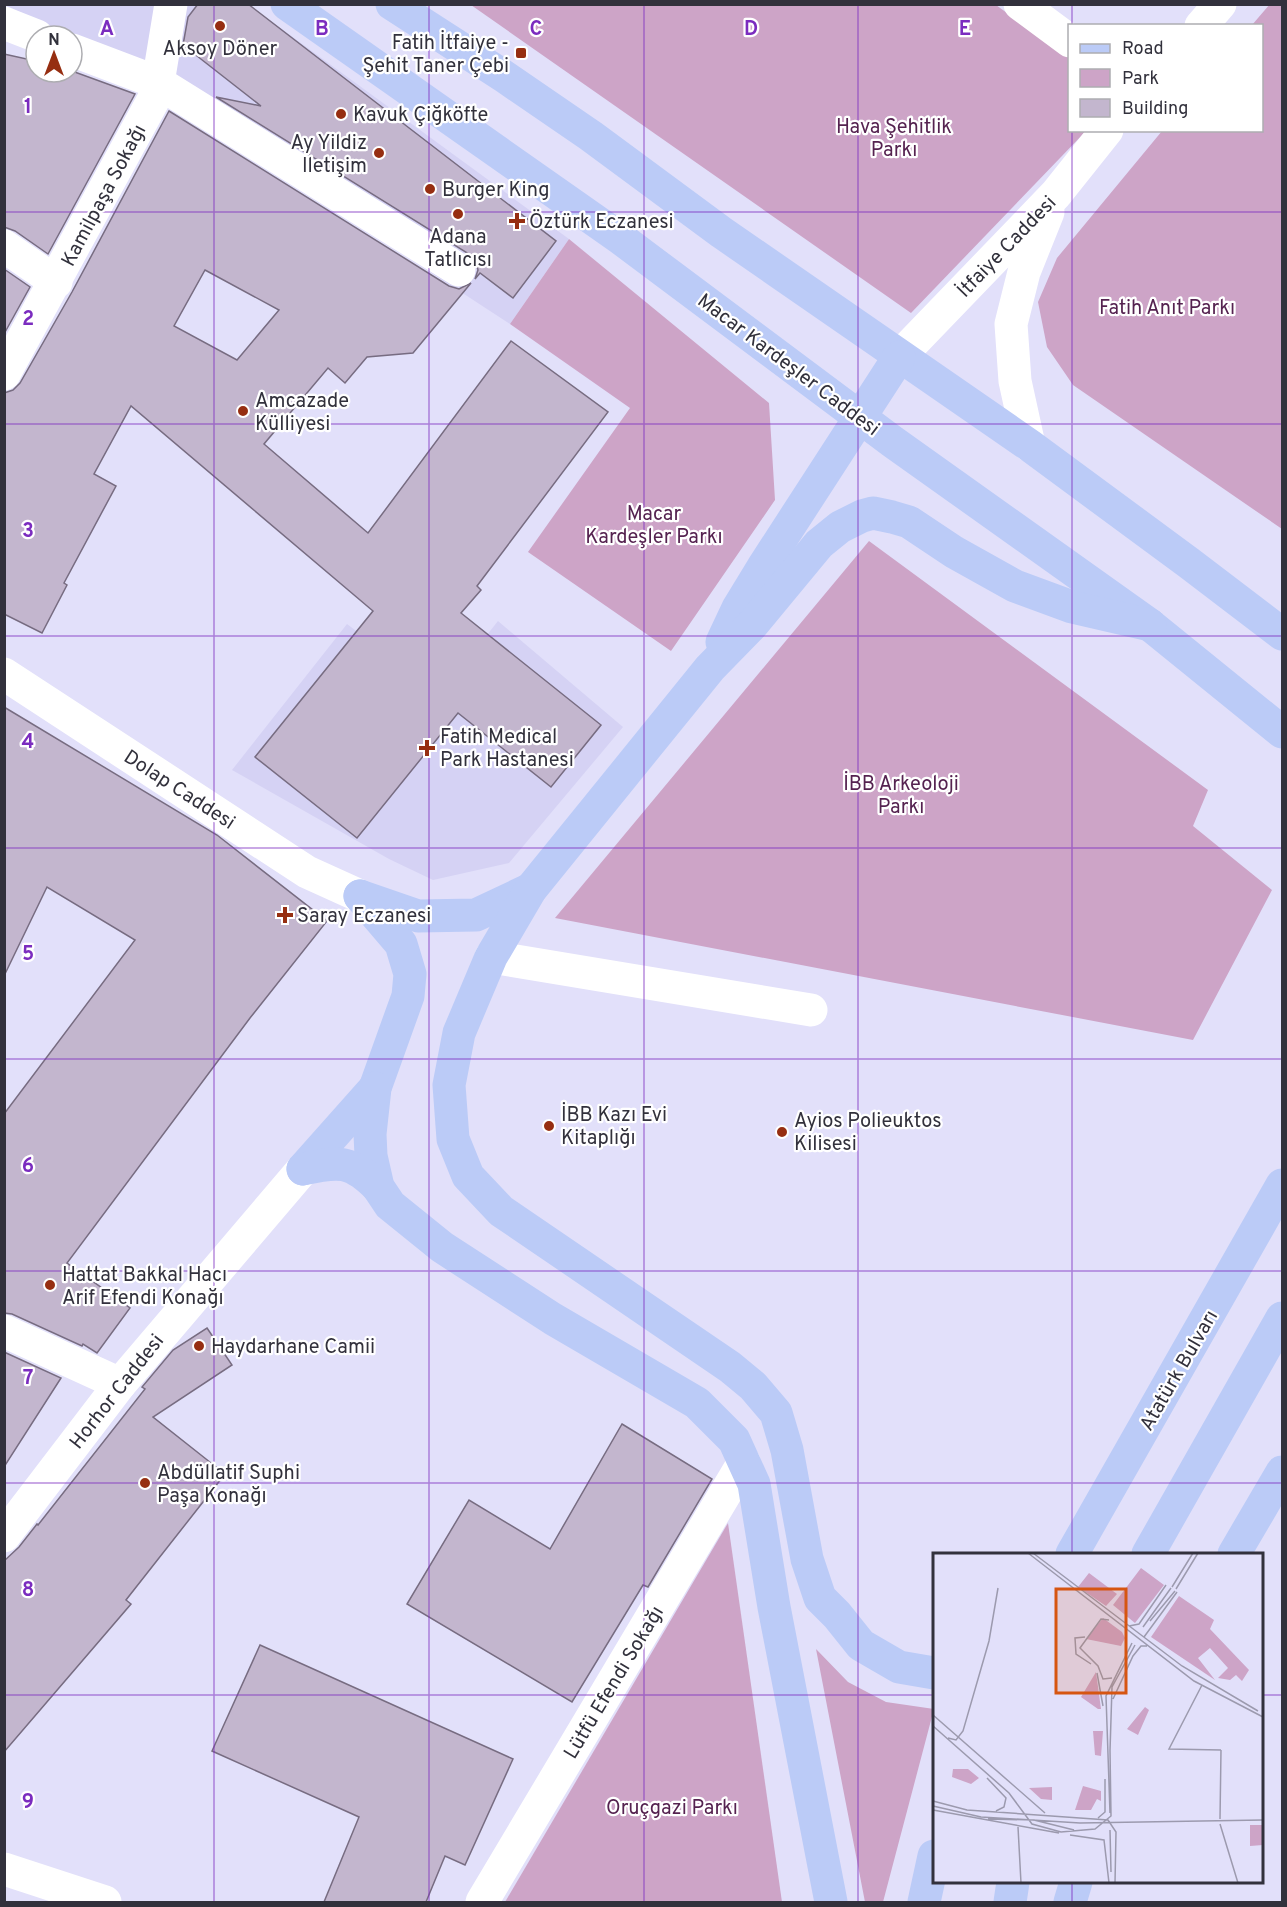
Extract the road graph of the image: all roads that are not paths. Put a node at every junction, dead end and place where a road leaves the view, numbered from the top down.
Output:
1 (171, 4) edge
2 (287, 4) edge
3 (392, 4) edge
4 (1020, 4) edge
5 (1220, 4) edge
6 (4, 23) edge
7 (1202, 24) edge
8 (24, 31) edge
9 (1068, 40) edge
10 (84, 55) edge
11 (159, 83) junction
12 (1105, 132) edge
13 (1056, 194) junction
14 (4, 246) edge
15 (459, 270) dead end
16 (56, 282) junction
17 (899, 357) junction
18 (4, 374) edge
19 (860, 416) junction
20 (1029, 445) junction
21 (1150, 625) junction
22 (1282, 634) edge
23 (710, 668) junction
24 (4, 674) edge
25 (1282, 732) edge
26 (531, 889) junction
27 (360, 897) junction
28 (491, 957) junction
29 (811, 1010) dead end
30 (375, 1088) junction
31 (303, 1169) junction
32 (1282, 1185) edge
33 (378, 1187) junction
34 (1282, 1318) edge
35 (4, 1331) edge
36 (120, 1384) junction
37 (744, 1462) junction
38 (1282, 1472) edge
39 (4, 1536) edge
40 (1073, 1553) edge
41 (1149, 1553) edge
42 (1235, 1553) edge
43 (933, 1673) edge
44 (933, 1861) edge
45 (4, 1869) edge
46 (1013, 1883) edge
47 (1075, 1883) edge
48 (105, 1902) edge
49 (482, 1902) edge
50 (831, 1902) edge
51 (924, 1902) edge
52 (1010, 1902) edge
53 (1070, 1902) edge

1 - 11 street, Kamilpaşa Sokağı
2 - 19 main road, Macar Kardeşler Caddesi
3 - 17 main road
4 - 9 street
5 - 7 street
6 - 8 street
10 - 11 street
11 - 15 street
11 - 16 street, Kamilpaşa Sokağı
12 - 13 street, İtfaiye Caddesi
13 - 17 street, İtfaiye Caddesi
13 - 20 street
14 - 16 street
16 - 18 street, Kamilpaşa Sokağı
17 - 19 main road
17 - 20 main road
19 - 21 main road, Macar Kardeşler Caddesi
19 - 23 main road
20 - 22 main road
21 - 23 main road
21 - 25 main road, Macar Kardeşler Caddesi
23 - 26 main road
24 - 27 street, Dolap Caddesi
26 - 27 main road
26 - 28 main road
27 - 30 main road
28 - 29 street
28 - 43 main road
30 - 31 main road
30 - 33 main road
31 - 33 main road
31 - 36 street, Horhor Caddesi
32 - 40 main road, Atatürk Bulvarı
33 - 37 main road
34 - 41 main road
35 - 36 street
36 - 39 street, Horhor Caddesi
37 - 49 street, Lütfü Efendi Sokağı
37 - 50 main road
38 - 42 main road
44 - 51 main road
45 - 48 street
46 - 52 main road
47 - 53 main road

